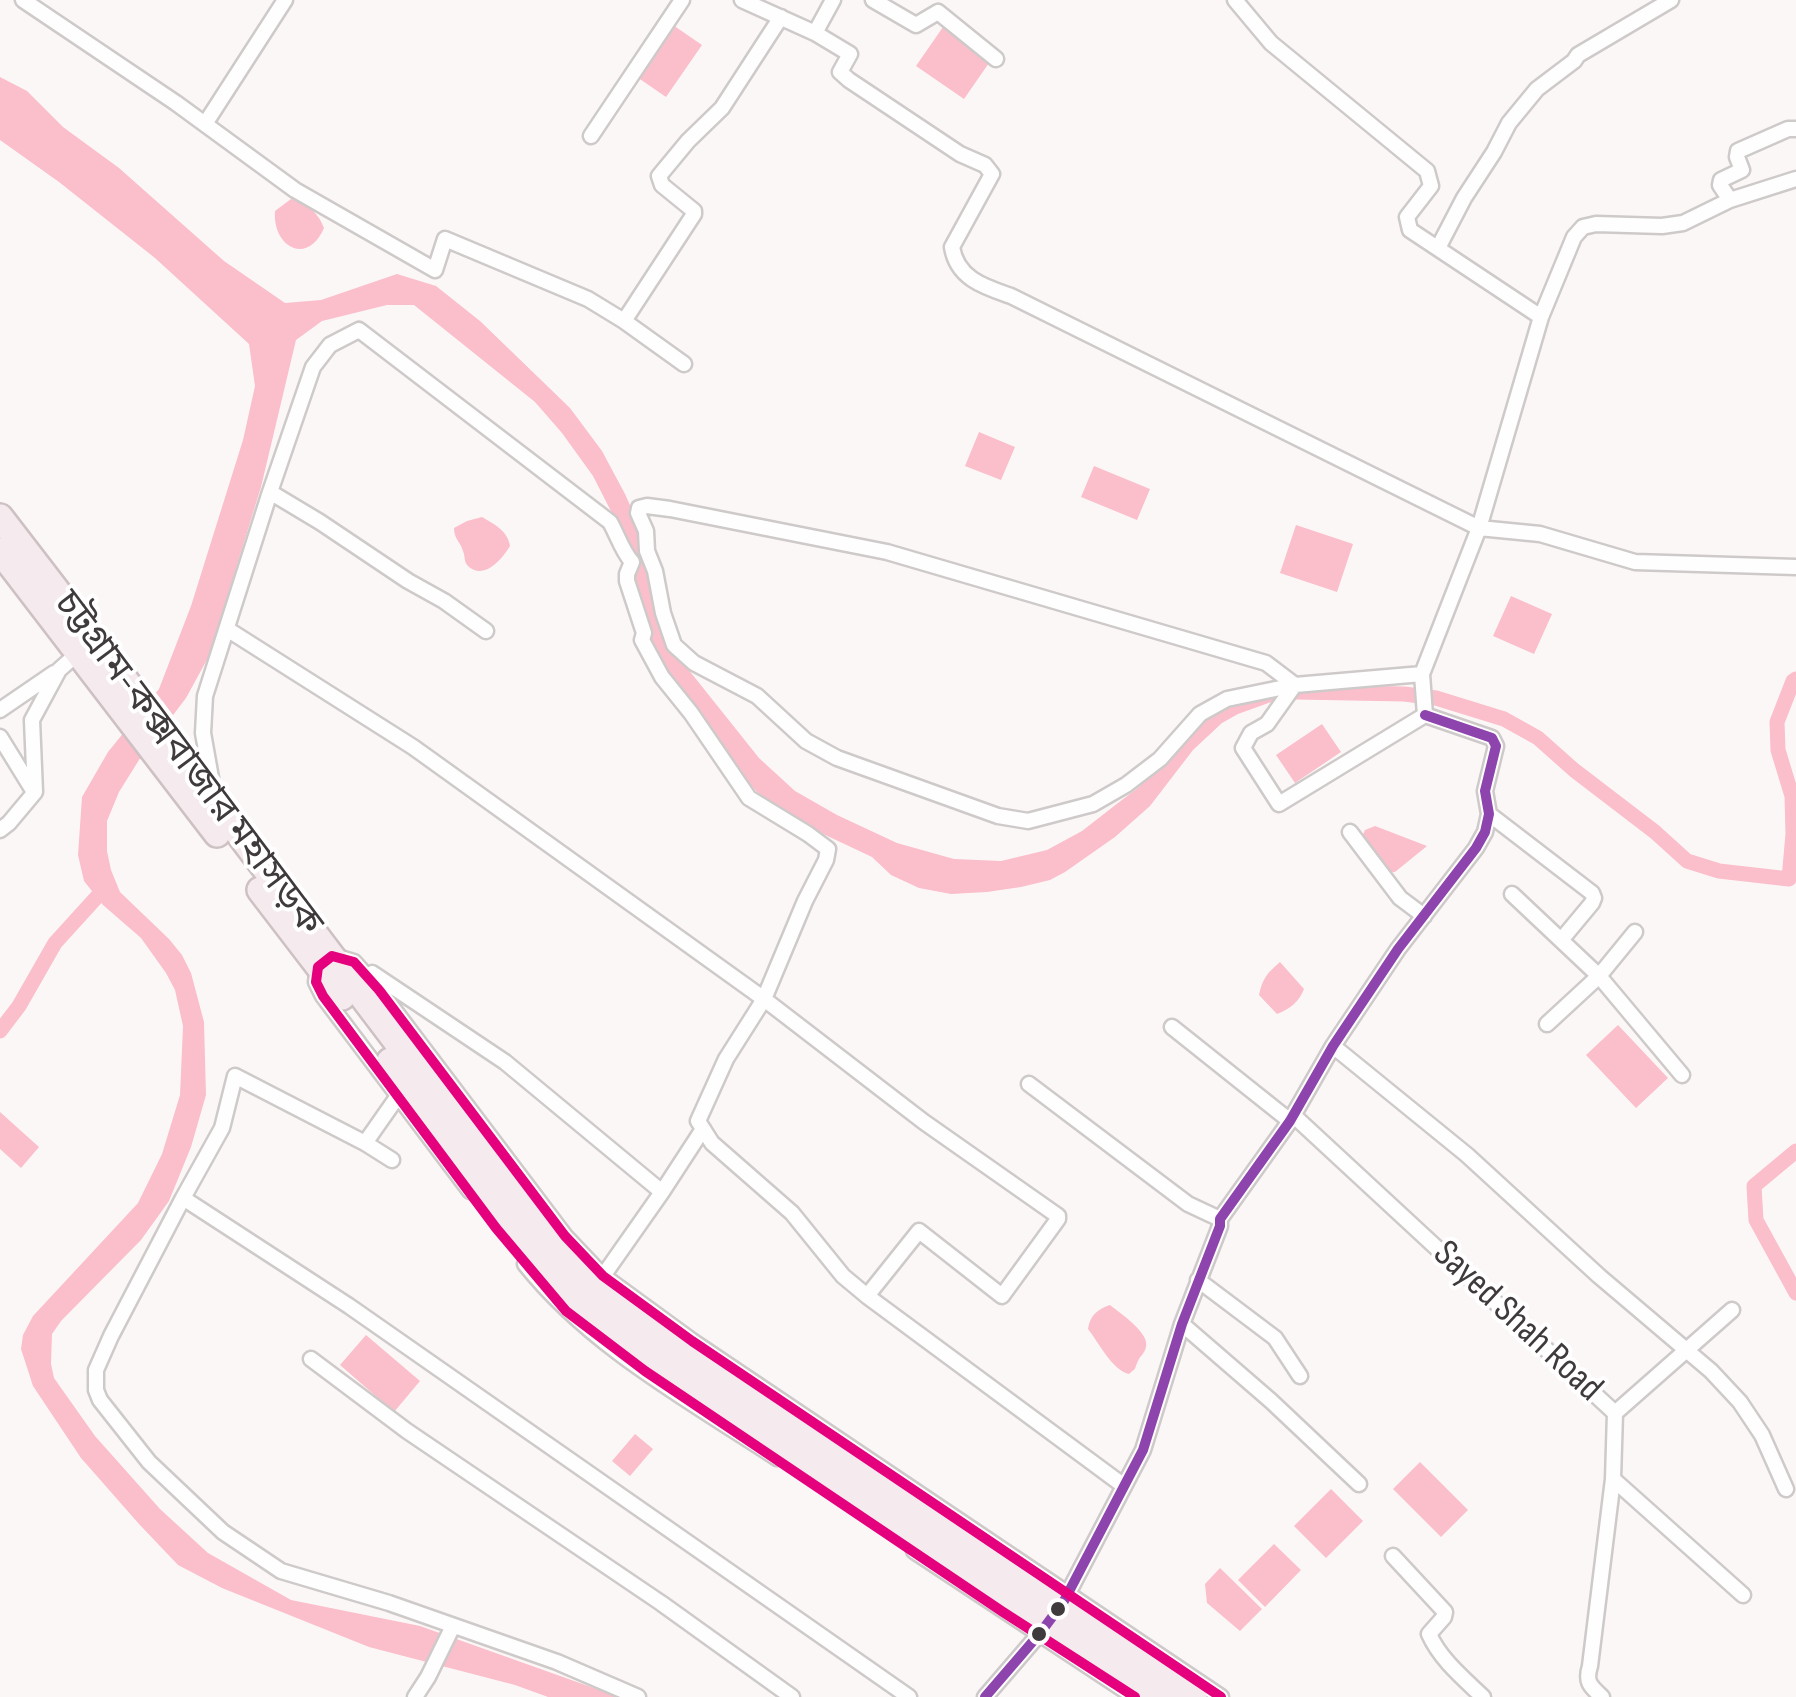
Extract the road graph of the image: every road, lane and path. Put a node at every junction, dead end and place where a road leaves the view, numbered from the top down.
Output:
1 (23, 0) edge
2 (285, 0) edge
3 (682, 0) edge
4 (742, 0) edge
5 (833, 0) edge
6 (873, 0) edge
7 (1235, 0) edge
8 (1671, 0) edge
9 (781, 17) junction
10 (814, 33) junction
11 (996, 59) dead end
12 (204, 124) junction
13 (1796, 129) edge
14 (590, 136) dead end
15 (1796, 180) edge
16 (1730, 200) junction
17 (1438, 248) junction
18 (1541, 317) junction
19 (624, 321) junction
20 (684, 364) dead end
21 (270, 492) junction
22 (0, 517) edge
23 (1479, 528) junction
24 (0, 550) edge
25 (1796, 567) edge
26 (227, 629) junction
27 (486, 632) dead end
28 (69, 661) junction
29 (1422, 674) junction
30 (111, 678) junction
31 (1294, 684) junction
32 (0, 710) edge
33 (1424, 715) junction
34 (0, 737) edge
35 (189, 783) junction
36 (34, 792) junction
37 (220, 809) junction
38 (1488, 814) junction
39 (0, 830) edge
40 (1350, 832) dead end
41 (1512, 894) dead end
42 (1424, 916) junction
43 (1635, 932) dead end
44 (1562, 939) junction
45 (335, 962) junction
46 (1599, 976) junction
47 (764, 999) junction
48 (1546, 1024) dead end
49 (1172, 1027) dead end
50 (1333, 1046) junction
51 (1682, 1074) dead end
52 (1029, 1084) dead end
53 (398, 1096) junction
54 (1292, 1118) junction
55 (703, 1129) junction
56 (459, 1139) junction
57 (365, 1143) junction
58 (392, 1160) dead end
59 (463, 1172) junction
60 (519, 1189) junction
61 (662, 1192) junction
62 (183, 1198) junction
63 (1220, 1219) junction
64 (603, 1276) junction
65 (1198, 1280) junction
66 (867, 1296) junction
67 (1732, 1310) dead end
68 (1182, 1324) junction
69 (1688, 1349) junction
70 (311, 1358) dead end
71 (1300, 1376) dead end
72 (1615, 1413) junction
73 (1613, 1479) junction
74 (1358, 1484) dead end
75 (1124, 1486) junction
76 (1786, 1489) dead end
77 (1394, 1556) dead end
78 (1744, 1595) dead end
79 (1066, 1598) junction
80 (451, 1630) junction
81 (1040, 1633) junction
82 (1598, 1696) edge
83 (415, 1697) edge
84 (638, 1697) edge
85 (792, 1697) edge
86 (909, 1697) edge
87 (985, 1697) edge
88 (1134, 1697) edge
89 (1160, 1697) edge
90 (1194, 1697) edge
91 (1221, 1697) edge
92 (1483, 1697) edge

1 - 12 street
2 - 12 street
3 - 14 street
4 - 9 street
5 - 10 street
6 - 11 street
7 - 17 street
8 - 17 street
9 - 10 street
9 - 19 street
10 - 23 street
12 - 19 street
13 - 16 street
15 - 16 street
16 - 18 street
17 - 18 street
18 - 23 street
19 - 20 street
21 - 26 street
21 - 27 street
21 - 47 street
22 - 30 highway, চট্টগ্রাম-কক্সবাজার মহাসড়ক
23 - 25 street
23 - 29 street
24 - 28 highway, চট্টগ্রাম-কক্সবাজার মহাসড়ক
26 - 37 street
26 - 47 street
28 - 30 highway, চট্টগ্রাম-কক্সবাজার মহাসড়ক
28 - 32 street
28 - 36 street
29 - 31 street
29 - 33 street
30 - 35 highway, চট্টগ্রাম-কক্সবাজার মহাসড়ক
31 - 31 street
31 - 33 street
33 - 38 street
34 - 36 street
35 - 37 highway, চট্টগ্রাম-কক্সবাজার মহাসড়ক
35 - 45 highway, চট্টগ্রাম-কক্সবাজার মহাসড়ক
36 - 39 street
37 - 45 highway, চট্টগ্রাম-কক্সবাজার মহাসড়ক
38 - 42 street
38 - 44 street
40 - 42 street
41 - 44 street
42 - 50 street
43 - 46 street
44 - 46 street
45 - 53 street
45 - 56 highway, চট্টগ্রাম-কক্সবাজার মহাসড়ক
45 - 56 street
45 - 61 street
46 - 48 street
46 - 51 street
47 - 55 street
47 - 66 street
49 - 54 street, Sayed Shah Road
50 - 54 street
50 - 69 street
52 - 63 street
53 - 56 street
53 - 57 street
54 - 63 street
54 - 72 street, Sayed Shah Road
55 - 61 street
55 - 66 street
56 - 59 highway, চট্টগ্রাম-কক্সবাজার মহাসড়ক
56 - 60 highway, চট্টগ্রাম-কক্সবাজার মহাসড়ক
57 - 58 street
57 - 62 street
59 - 81 street
59 - 89 highway, চট্টগ্রাম-কক্সবাজার মহাসড়ক
60 - 64 street
60 - 90 highway, চট্টগ্রাম-কক্সবাজার মহাসড়ক
61 - 64 street
62 - 80 street
62 - 86 street
63 - 65 street
64 - 79 street
65 - 68 street
65 - 71 street
66 - 75 street
67 - 69 street
68 - 74 street
68 - 75 street
69 - 72 street
69 - 76 street
70 - 85 street
72 - 73 street, Sayed Shah Road
73 - 78 street
73 - 82 street, Sayed Shah Road
75 - 79 street
77 - 92 street
79 - 91 street
80 - 83 street
80 - 84 street
81 - 87 street
81 - 88 street

